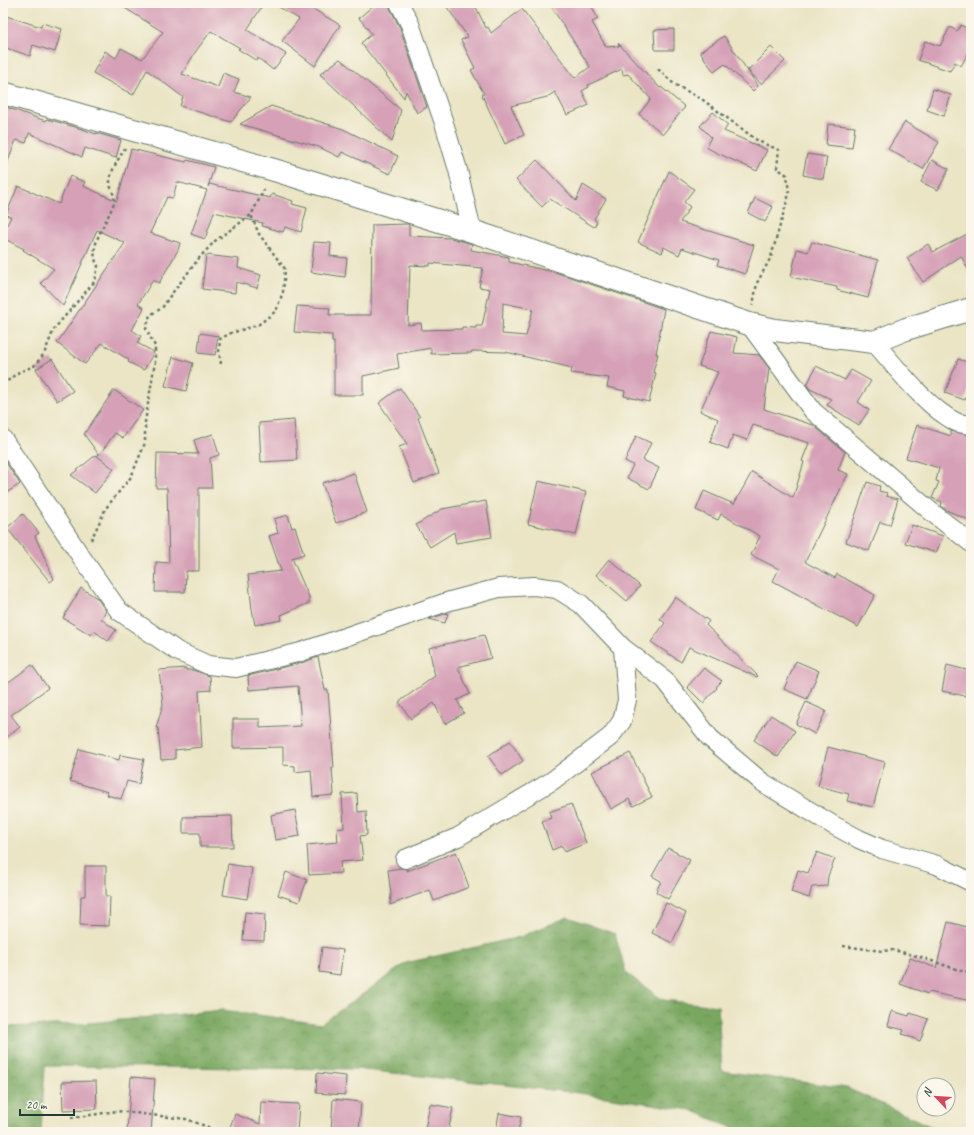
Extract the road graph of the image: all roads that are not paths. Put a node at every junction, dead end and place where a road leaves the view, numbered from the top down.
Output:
1 (399, 3) edge
2 (3, 93) edge
3 (472, 231) junction
4 (971, 309) edge
5 (749, 324) junction
6 (874, 342) junction
7 (971, 426) edge
8 (3, 439) edge
9 (971, 543) edge
10 (623, 648) junction
11 (405, 859) dead end
12 (971, 882) edge

1 - 3 street
2 - 3 main road
3 - 5 main road
4 - 6 main road
5 - 6 main road
5 - 9 street
6 - 7 street
8 - 10 street
10 - 11 street
10 - 12 street

